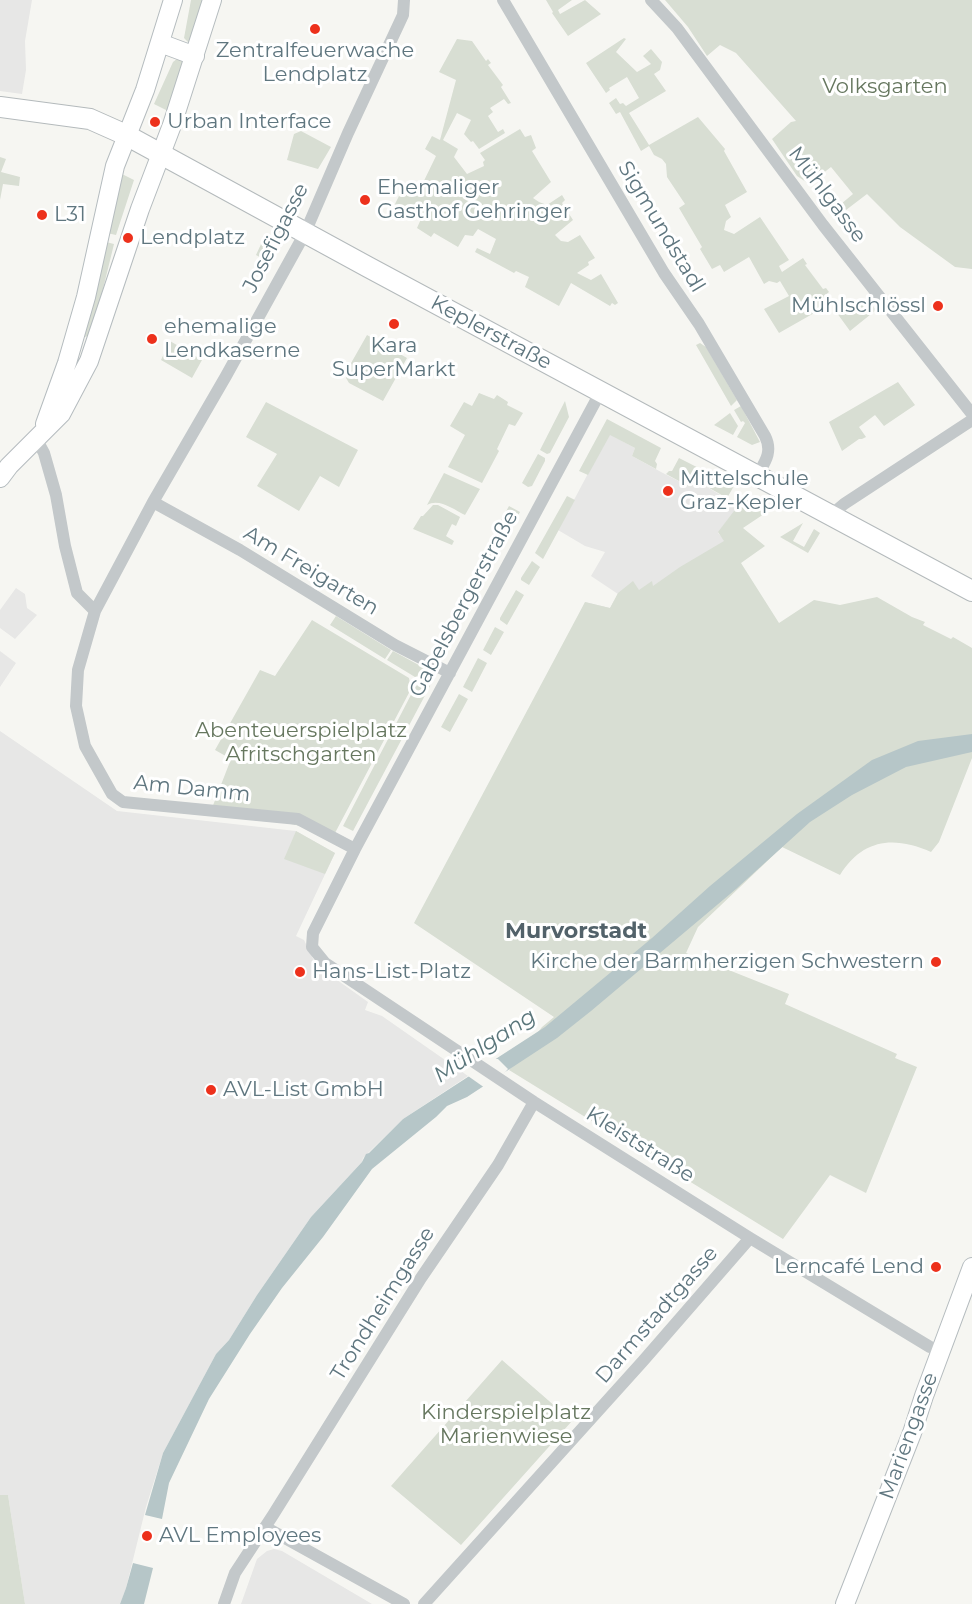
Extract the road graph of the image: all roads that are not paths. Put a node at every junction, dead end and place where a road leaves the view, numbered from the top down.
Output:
1 (173, 0) edge
2 (212, 0) edge
3 (404, 0) edge
4 (503, 0) edge
5 (651, 0) edge
6 (160, 43) junction
7 (195, 56) junction
8 (0, 107) edge
9 (126, 135) junction
10 (160, 153) junction
11 (305, 233) junction
12 (72, 342) junction
13 (93, 349) junction
14 (601, 391) junction
15 (972, 414) edge
16 (972, 420) edge
17 (39, 435) junction
18 (757, 476) junction
19 (0, 478) edge
20 (153, 502) junction
21 (831, 515) junction
22 (972, 591) edge
23 (95, 611) junction
24 (450, 673) junction
25 (355, 849) junction
26 (325, 963) joint
27 (534, 1102) junction
28 (750, 1238) junction
29 (972, 1267) edge
30 (940, 1350) junction
31 (265, 1527) junction
32 (224, 1604) edge
33 (404, 1604) edge
34 (424, 1604) edge
35 (845, 1604) edge

1 - 6 main road
2 - 7 main road
3 - 11 street, Josefigasse
4 - 18 street, Sigmundstadl
5 - 15 street, Mühlgasse
6 - 7 main road
6 - 9 main road
7 - 10 main road
8 - 9 main road, Keplerstraße
9 - 10 main road, Keplerstraße
9 - 12 main road
10 - 11 main road, Keplerstraße
10 - 13 main road
11 - 14 main road, Keplerstraße
11 - 20 street, Josefigasse
12 - 13 main road
12 - 17 main road
13 - 17 main road
14 - 18 main road, Keplerstraße
14 - 24 street, Gabelsbergerstraße
16 - 21 street
17 - 19 main road
17 - 23 street
18 - 21 main road, Keplerstraße
20 - 23 street, Josefigasse
20 - 24 street, Am Freigarten
21 - 22 main road, Keplerstraße
23 - 25 street, Am Damm
24 - 25 street, Gabelsbergerstraße
25 - 26 street, Gabelsbergerstraße
26 - 27 street, Kleiststraße
27 - 28 street, Kleiststraße
27 - 31 street, Trondheimgasse
28 - 30 street, Kleiststraße
28 - 34 street, Darmstadtgasse
29 - 30 main road, Mariengasse
30 - 35 main road, Mariengasse
31 - 32 street, Trondheimgasse
31 - 33 street

